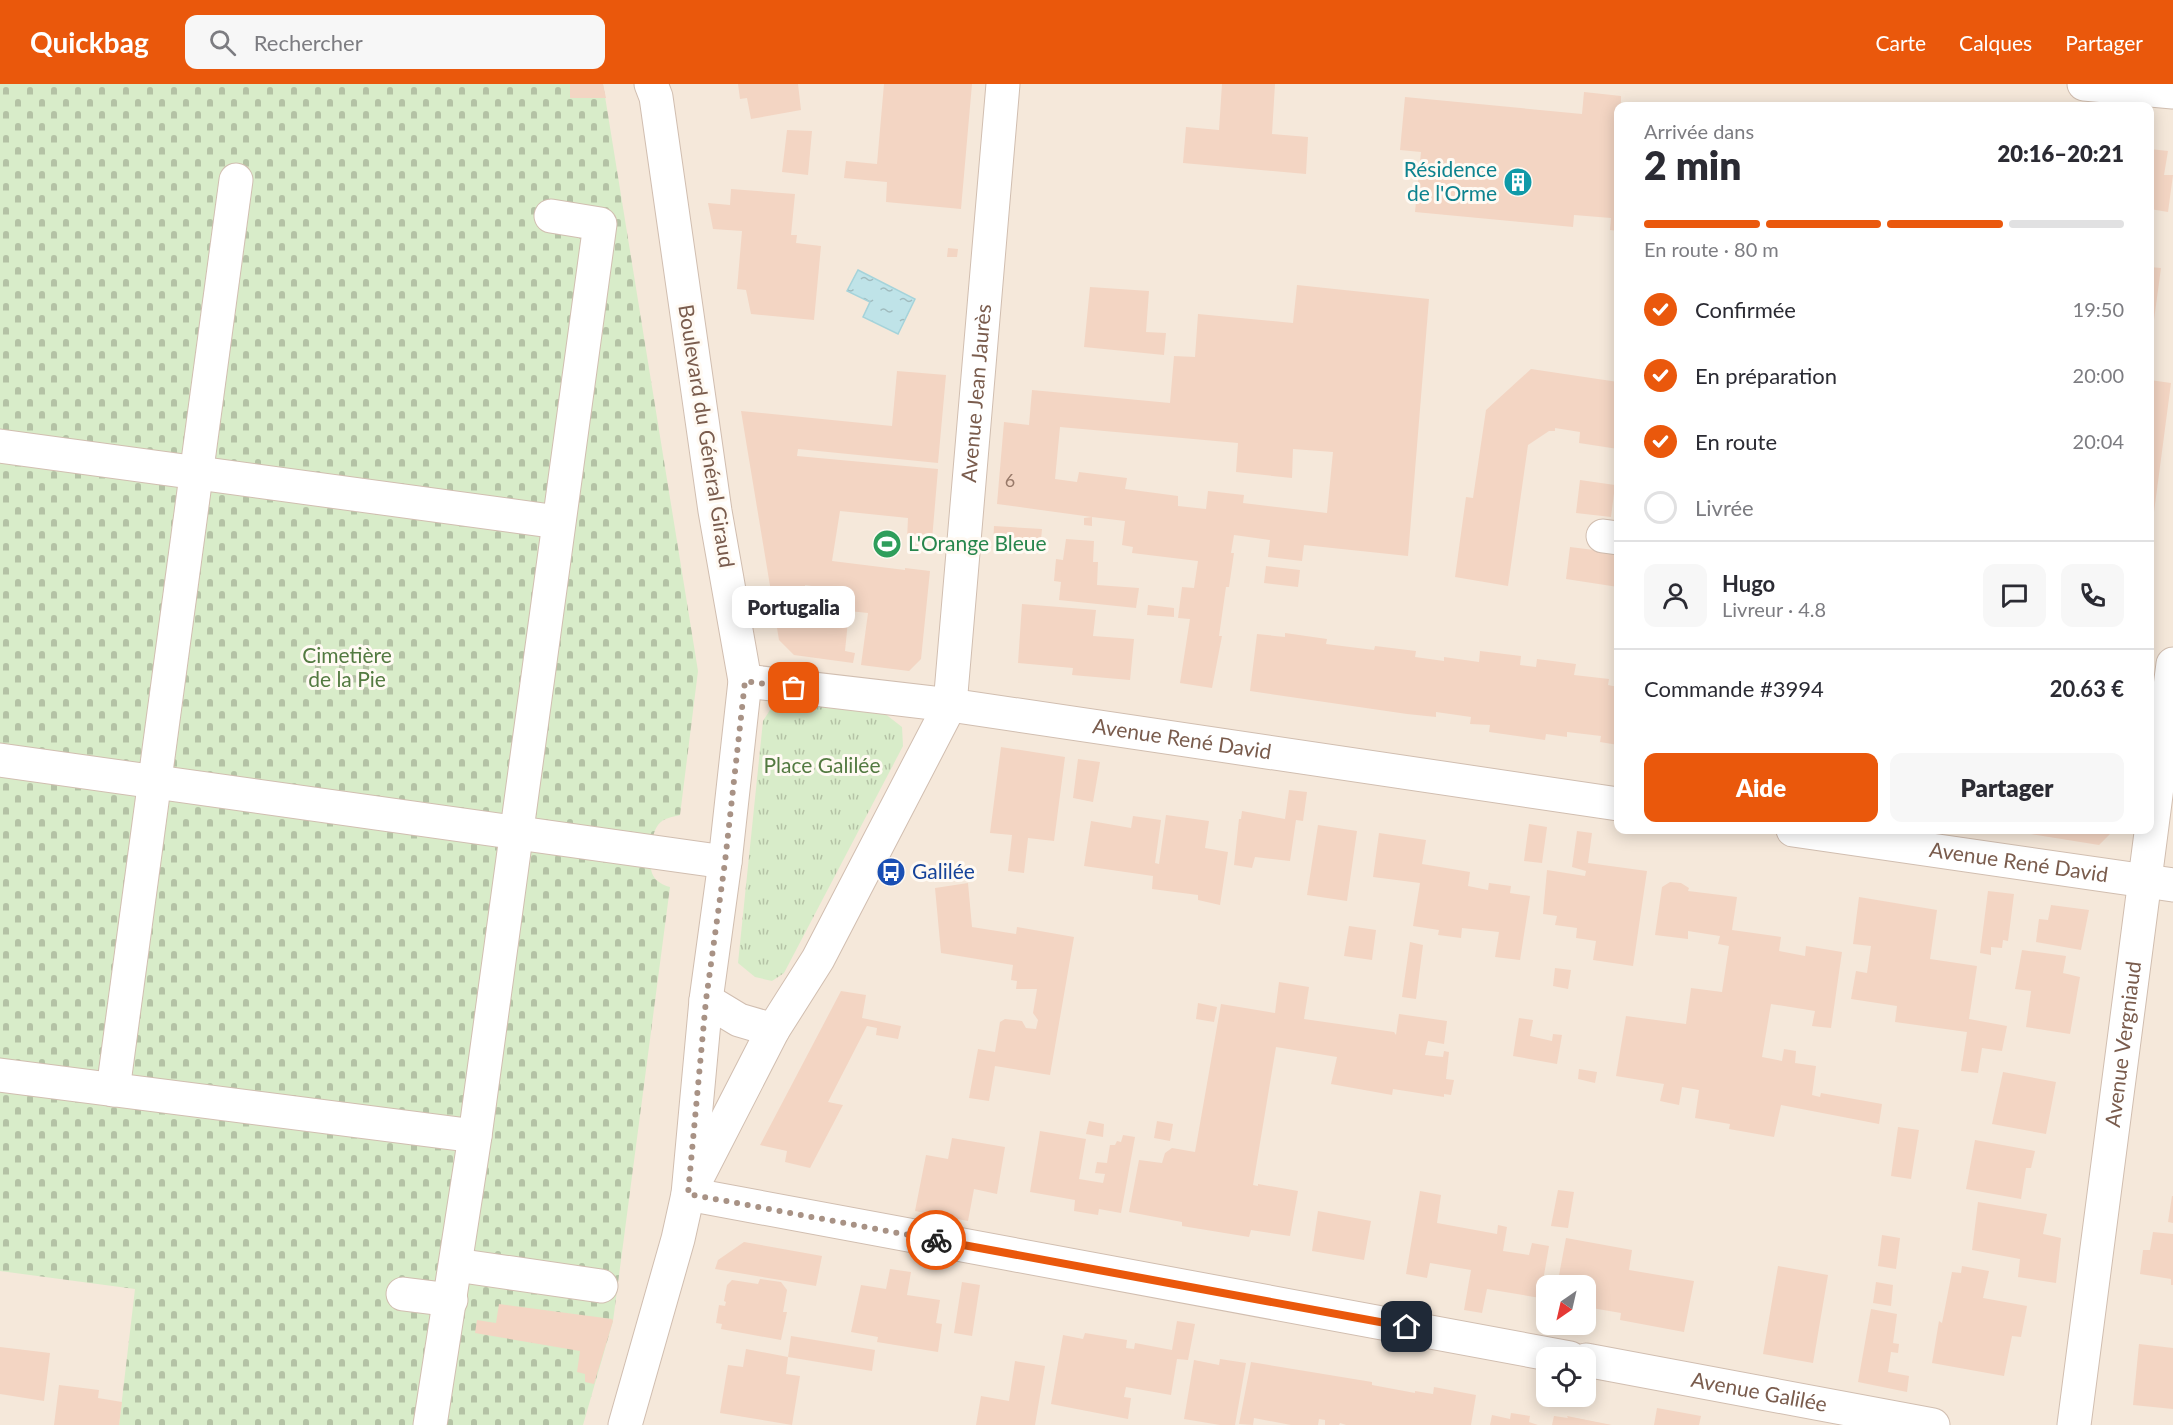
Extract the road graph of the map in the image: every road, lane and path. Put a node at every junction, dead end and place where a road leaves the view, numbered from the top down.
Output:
1 (651, 84) edge
2 (1004, 84) edge
3 (2084, 84) edge
4 (2173, 92) edge
5 (236, 180) dead end
6 (551, 216) dead end
7 (0, 446) edge
8 (197, 473) junction
9 (558, 522) junction
10 (2173, 664) edge
11 (745, 681) junction
12 (950, 705) junction
13 (0, 760) edge
14 (154, 781) junction
15 (1614, 803) edge
16 (517, 832) junction
17 (1821, 834) edge
18 (725, 862) junction
19 (2159, 883) edge
20 (706, 1000) junction
21 (773, 1030) junction
22 (0, 1075) edge
23 (112, 1090) junction
24 (475, 1136) junction
25 (688, 1194) junction
26 (456, 1265) junction
27 (601, 1286) dead end
28 (403, 1294) dead end
29 (451, 1299) junction
30 (1536, 1352) edge
31 (1596, 1362) edge
32 (430, 1425) edge
33 (625, 1425) edge
34 (1933, 1425) edge
35 (2074, 1425) edge

1 - 11 street, Boulevard du Général Giraud
2 - 12 street, Avenue Jean Jaurès
3 - 4 street
5 - 8 street
6 - 9 street
7 - 8 street
8 - 9 street
8 - 14 street
9 - 16 street
10 - 19 street, Avenue Vergniaud
11 - 12 street, Avenue René David
11 - 18 street, Boulevard du Général Giraud
12 - 15 street, Avenue René David
12 - 21 street
13 - 14 street
14 - 16 street
14 - 23 street
16 - 18 street
16 - 24 street
17 - 19 street, Avenue René David
18 - 20 street, Boulevard du Général Giraud
19 - 35 street, Avenue Vergniaud
20 - 21 street
20 - 25 street, Boulevard du Général Giraud
21 - 25 street
22 - 23 street
23 - 24 street
24 - 26 street
25 - 30 street
25 - 33 street, Boulevard du Général Giraud
26 - 27 street
26 - 29 street
28 - 29 street
29 - 32 street
31 - 34 street, Avenue Galilée

